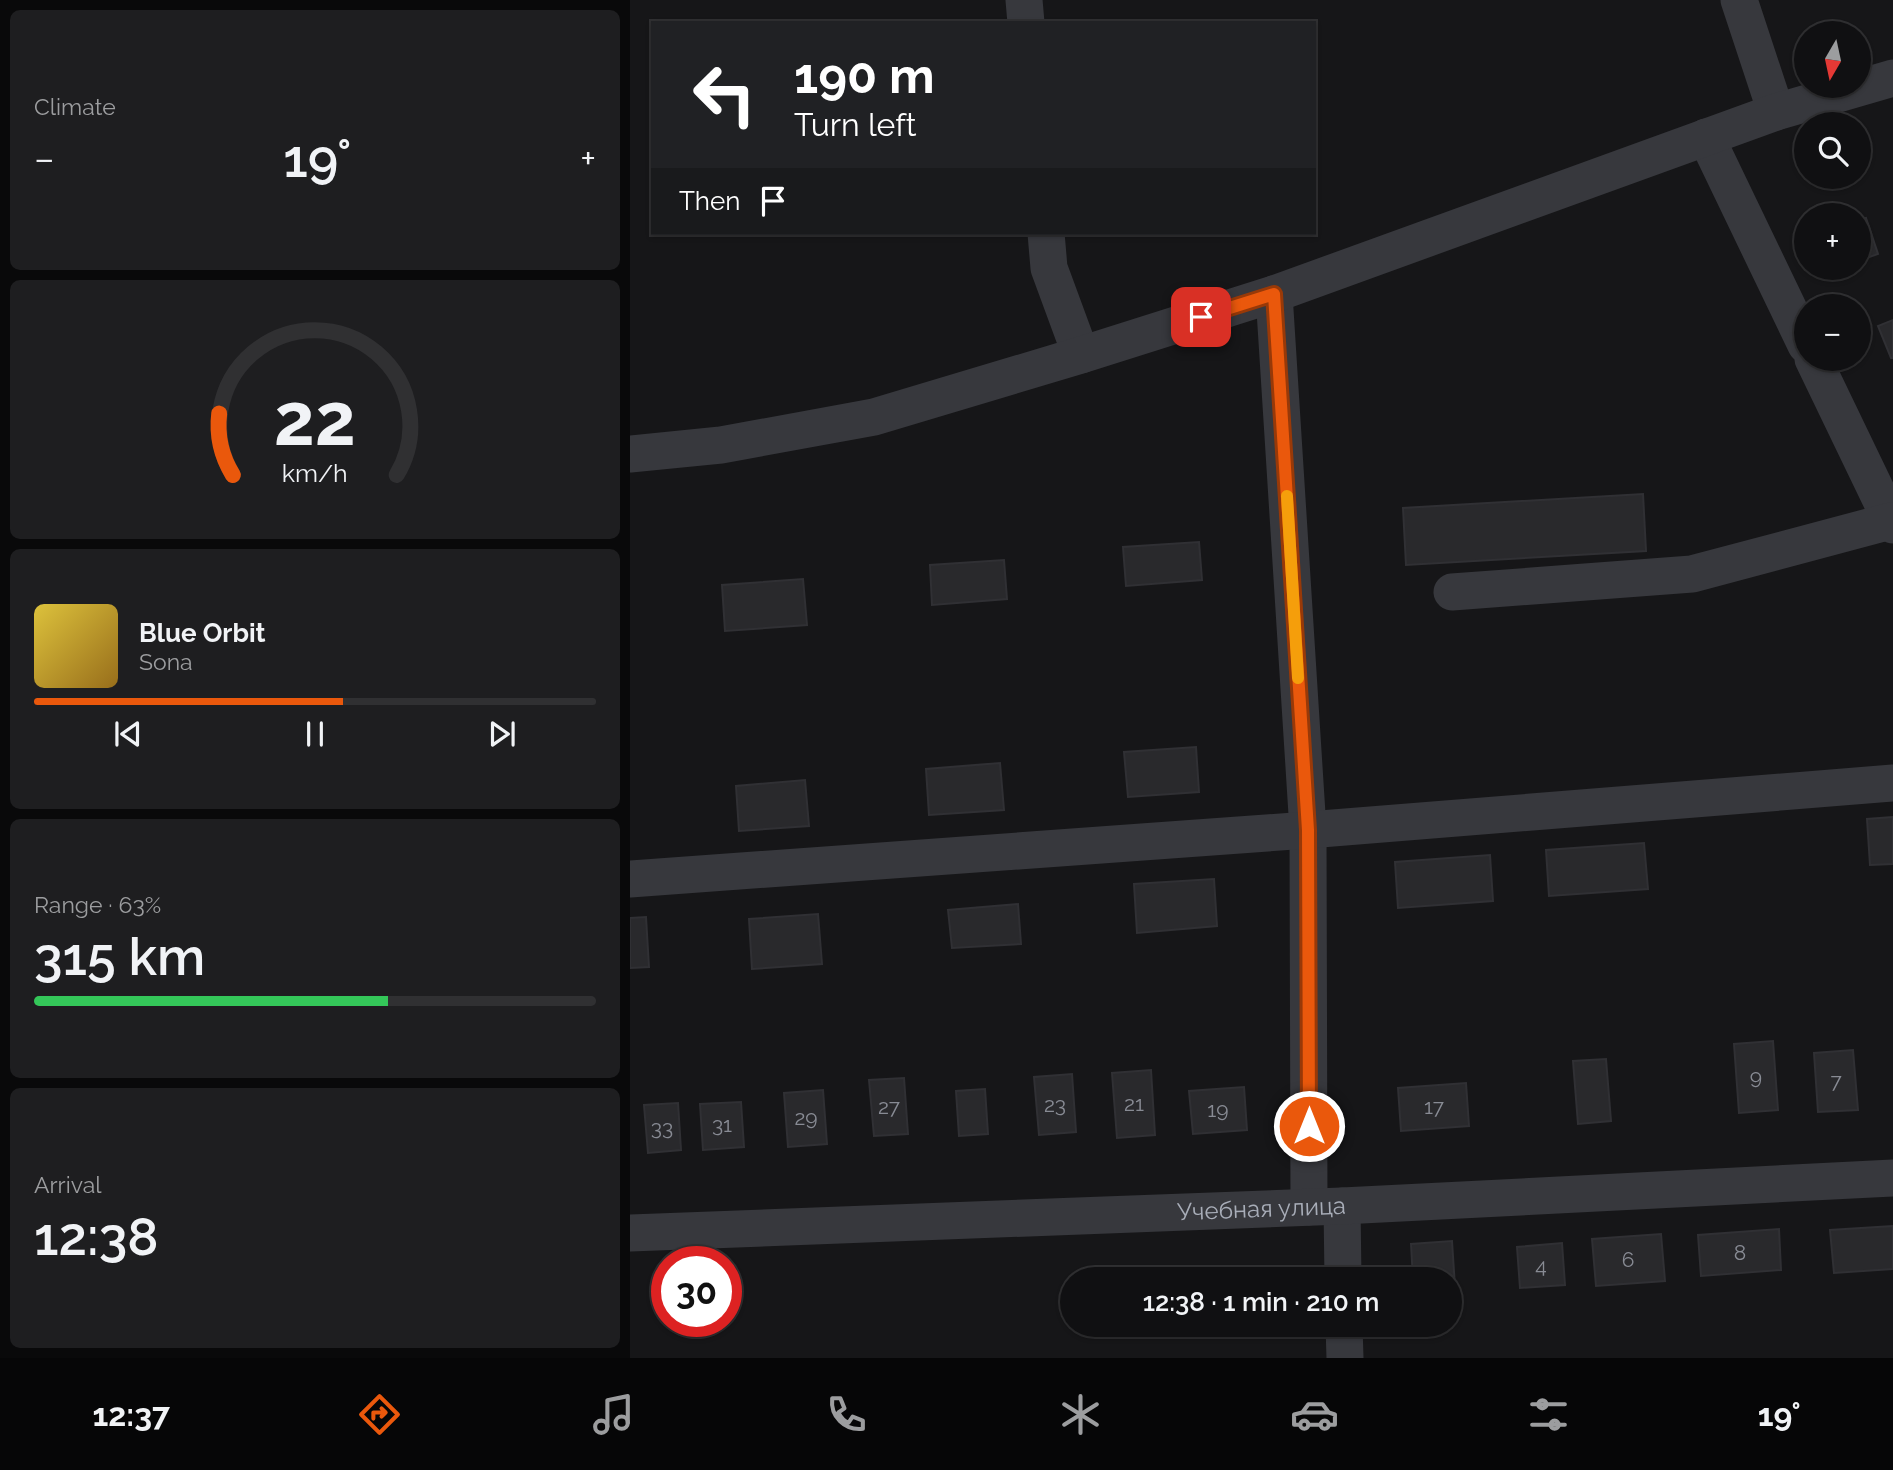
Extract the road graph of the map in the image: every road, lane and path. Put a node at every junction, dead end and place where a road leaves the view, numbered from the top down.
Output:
1 (1024, 0) edge
2 (1740, 0) edge
3 (1026, 21) edge
4 (1893, 78) edge
5 (1776, 112) junction
6 (1706, 137) junction
7 (1046, 235) edge
8 (1274, 294) junction
9 (1794, 320) edge
10 (1081, 355) junction
11 (1819, 371) edge
12 (630, 454) edge
13 (1892, 523) edge
14 (1452, 592) dead end
15 (1893, 783) edge
16 (1308, 830) junction
17 (630, 879) edge
18 (1893, 1178) edge
19 (1325, 1206) junction
20 (630, 1233) edge
21 (1340, 1267) edge
22 (1345, 1337) edge
23 (1345, 1358) edge

1 - 3 street
2 - 5 street
4 - 5 street
5 - 6 street
6 - 8 street
6 - 9 street
7 - 10 street
8 - 10 street
8 - 16 street
10 - 12 street
11 - 13 street
13 - 14 street
15 - 16 street
16 - 17 street
16 - 19 street
18 - 19 street, Учебная улица
19 - 20 street, Учебная улица
19 - 21 street
22 - 23 street

